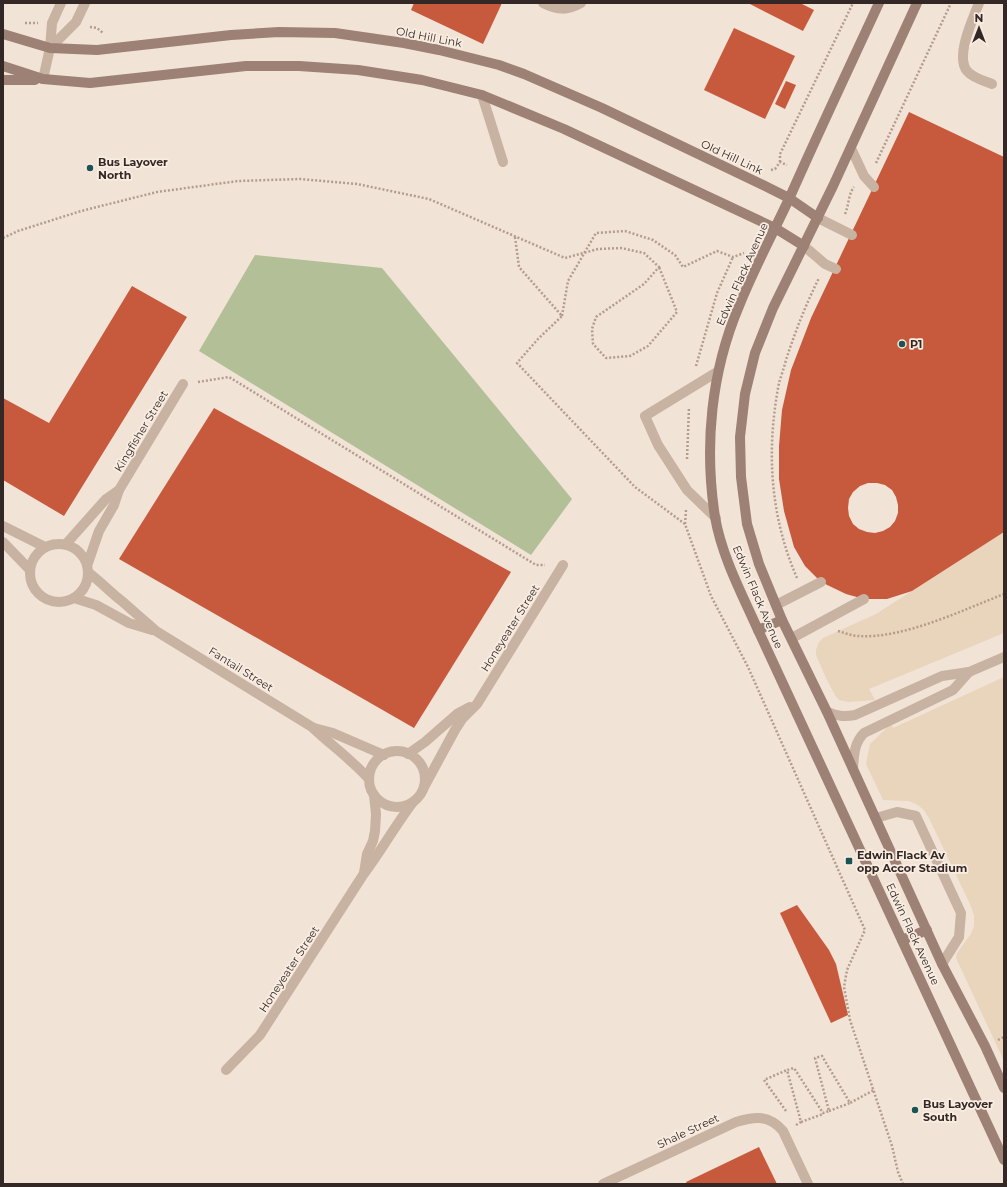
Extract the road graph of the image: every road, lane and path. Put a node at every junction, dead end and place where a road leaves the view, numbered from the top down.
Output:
1 (61, 3) edge
2 (85, 3) edge
3 (543, 3) edge
4 (581, 3) edge
5 (853, 3) edge
6 (879, 3) edge
7 (917, 3) edge
8 (951, 3) edge
9 (979, 3) edge
10 (3, 34) edge
11 (50, 48) junction
12 (3, 66) edge
13 (43, 79) junction
14 (3, 80) edge
15 (992, 84) dead end
16 (482, 95) junction
17 (850, 148) junction
18 (502, 162) dead end
19 (780, 162) dead end
20 (864, 176) junction
21 (874, 187) dead end
22 (789, 198) junction
23 (818, 218) junction
24 (775, 228) junction
25 (840, 229) junction
26 (852, 235) dead end
27 (515, 237) junction
28 (3, 238) edge
29 (804, 246) junction
30 (584, 253) junction
31 (744, 253) dead end
32 (733, 257) junction
33 (826, 264) junction
34 (659, 267) junction
35 (836, 269) dead end
36 (562, 316) junction
37 (717, 372) junction
38 (183, 384) joint
39 (691, 388) junction
40 (687, 461) dead end
41 (119, 490) junction
42 (687, 490) junction
43 (716, 518) junction
44 (685, 524) junction
45 (3, 526) edge
46 (3, 542) edge
47 (66, 544) junction
48 (46, 547) junction
49 (563, 565) joint
50 (88, 568) junction
51 (30, 570) junction
52 (821, 582) dead end
53 (803, 591) junction
54 (1004, 594) edge
55 (74, 598) junction
56 (864, 599) dead end
57 (776, 605) junction
58 (782, 620) junction
59 (817, 624) junction
60 (758, 630) junction
61 (156, 631) junction
62 (792, 638) junction
63 (1004, 657) edge
64 (969, 672) junction
65 (477, 704) junction
66 (827, 712) junction
67 (312, 727) junction
68 (408, 754) junction
69 (384, 755) junction
70 (853, 769) junction
71 (369, 779) junction
72 (424, 787) junction
73 (374, 795) junction
74 (413, 802) junction
75 (876, 818) junction
76 (363, 875) junction
77 (927, 930) junction
78 (902, 940) junction
79 (942, 964) junction
80 (226, 1070) dead end
81 (787, 1070) junction
82 (1004, 1088) edge
83 (874, 1090) junction
84 (850, 1102) junction
85 (829, 1111) junction
86 (787, 1112) dead end
87 (823, 1114) junction
88 (801, 1122) junction
89 (783, 1131) junction
90 (1004, 1160) edge
91 (603, 1184) edge
92 (808, 1184) edge
93 (903, 1184) edge

1 - 11 street
2 - 11 street
3 - 4 street
5 - 19 path
6 - 22 street, Edwin Flack Avenue
7 - 17 street, Edwin Flack Avenue
8 - 20 path
9 - 15 street
10 - 11 street, Old Hill Link
11 - 13 street
11 - 22 street, Old Hill Link
12 - 13 street
13 - 14 street
13 - 16 street
16 - 18 street
16 - 24 street
17 - 20 street
17 - 23 street, Edwin Flack Avenue
20 - 21 street
20 - 25 path
22 - 23 street, Old Hill Link
22 - 24 street, Edwin Flack Avenue
23 - 25 street
23 - 29 street, Edwin Flack Avenue
24 - 29 street
24 - 37 street, Edwin Flack Avenue
25 - 26 street
27 - 28 path
27 - 30 path
27 - 36 path
29 - 33 street
29 - 57 street, Edwin Flack Avenue
30 - 32 path
30 - 34 path
30 - 36 path
31 - 32 path
32 - 39 path
33 - 35 street
33 - 53 path
34 - 34 path
36 - 44 path
37 - 39 street
37 - 43 street, Edwin Flack Avenue
38 - 41 street, Kingfisher Street
38 - 49 path
39 - 40 path
39 - 42 street
41 - 47 street, Kingfisher Street
41 - 50 street, Kingfisher Street
42 - 43 street
42 - 44 path
43 - 60 street, Edwin Flack Avenue
44 - 83 path
45 - 48 street
46 - 51 street
47 - 48 street
47 - 50 street
48 - 51 street
49 - 65 street, Honeyeater Street
50 - 55 street
50 - 61 street, Fantail Street
51 - 55 street
52 - 53 street
53 - 57 street
54 - 59 path
55 - 61 street, Fantail Street
56 - 59 street
57 - 58 street, Edwin Flack Avenue
58 - 60 street
58 - 62 street, Edwin Flack Avenue
59 - 62 street
60 - 78 street, Edwin Flack Avenue
61 - 67 street, Fantail Street
62 - 66 street, Edwin Flack Avenue
63 - 64 street
64 - 66 street
64 - 70 street
65 - 68 street
65 - 72 street, Honeyeater Street
66 - 70 street, Edwin Flack Avenue
67 - 69 street, Fantail Street
67 - 71 street, Fantail Street
68 - 69 street
68 - 72 street
69 - 71 street
70 - 75 street, Edwin Flack Avenue
71 - 73 street
72 - 74 street
73 - 74 street
73 - 76 street, Honeyeater Street
74 - 76 street, Honeyeater Street
75 - 77 street, Edwin Flack Avenue
75 - 79 street
76 - 80 street, Honeyeater Street
77 - 78 street
77 - 79 street, Edwin Flack Avenue
78 - 90 street, Edwin Flack Avenue
79 - 82 street, Edwin Flack Avenue
81 - 86 path
81 - 87 path
81 - 88 path
83 - 84 path
83 - 93 path
84 - 85 path
84 - 85 path
85 - 87 path
87 - 88 path
88 - 89 path
89 - 91 street, Shale Street
89 - 92 street

